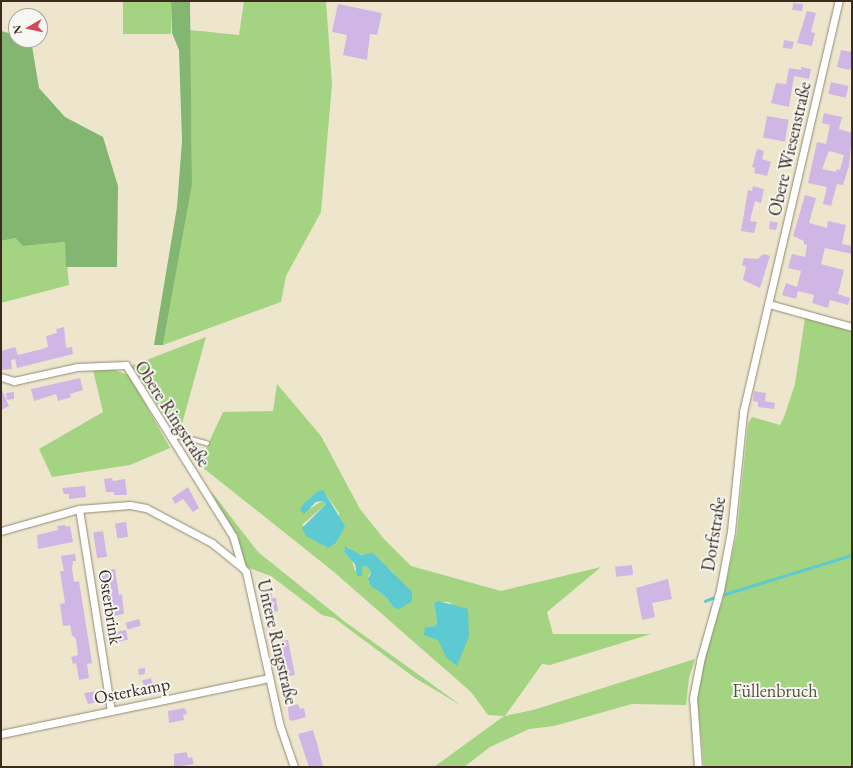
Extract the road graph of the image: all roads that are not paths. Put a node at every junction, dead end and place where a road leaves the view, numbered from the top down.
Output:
1 (839, 1) edge
2 (769, 304) junction
3 (852, 327) edge
4 (1, 377) edge
5 (172, 438) junction
6 (207, 443) dead end
7 (79, 509) junction
8 (1, 531) edge
9 (242, 567) junction
10 (269, 678) junction
11 (111, 710) junction
12 (1, 734) edge
13 (294, 767) edge
14 (698, 767) edge

1 - 2 street, Obere Wiesenstraße
2 - 3 street
2 - 14 street, Dorfstraße
4 - 5 street, Obere Ringstraße
5 - 6 lane
5 - 9 street, Obere Ringstraße
7 - 8 street, Untere Ringstraße
7 - 9 street, Untere Ringstraße
7 - 11 street, Osterbrink
9 - 10 street, Untere Ringstraße
10 - 11 street, Osterkamp
10 - 13 street, Untere Ringstraße
11 - 12 street, Osterkamp

